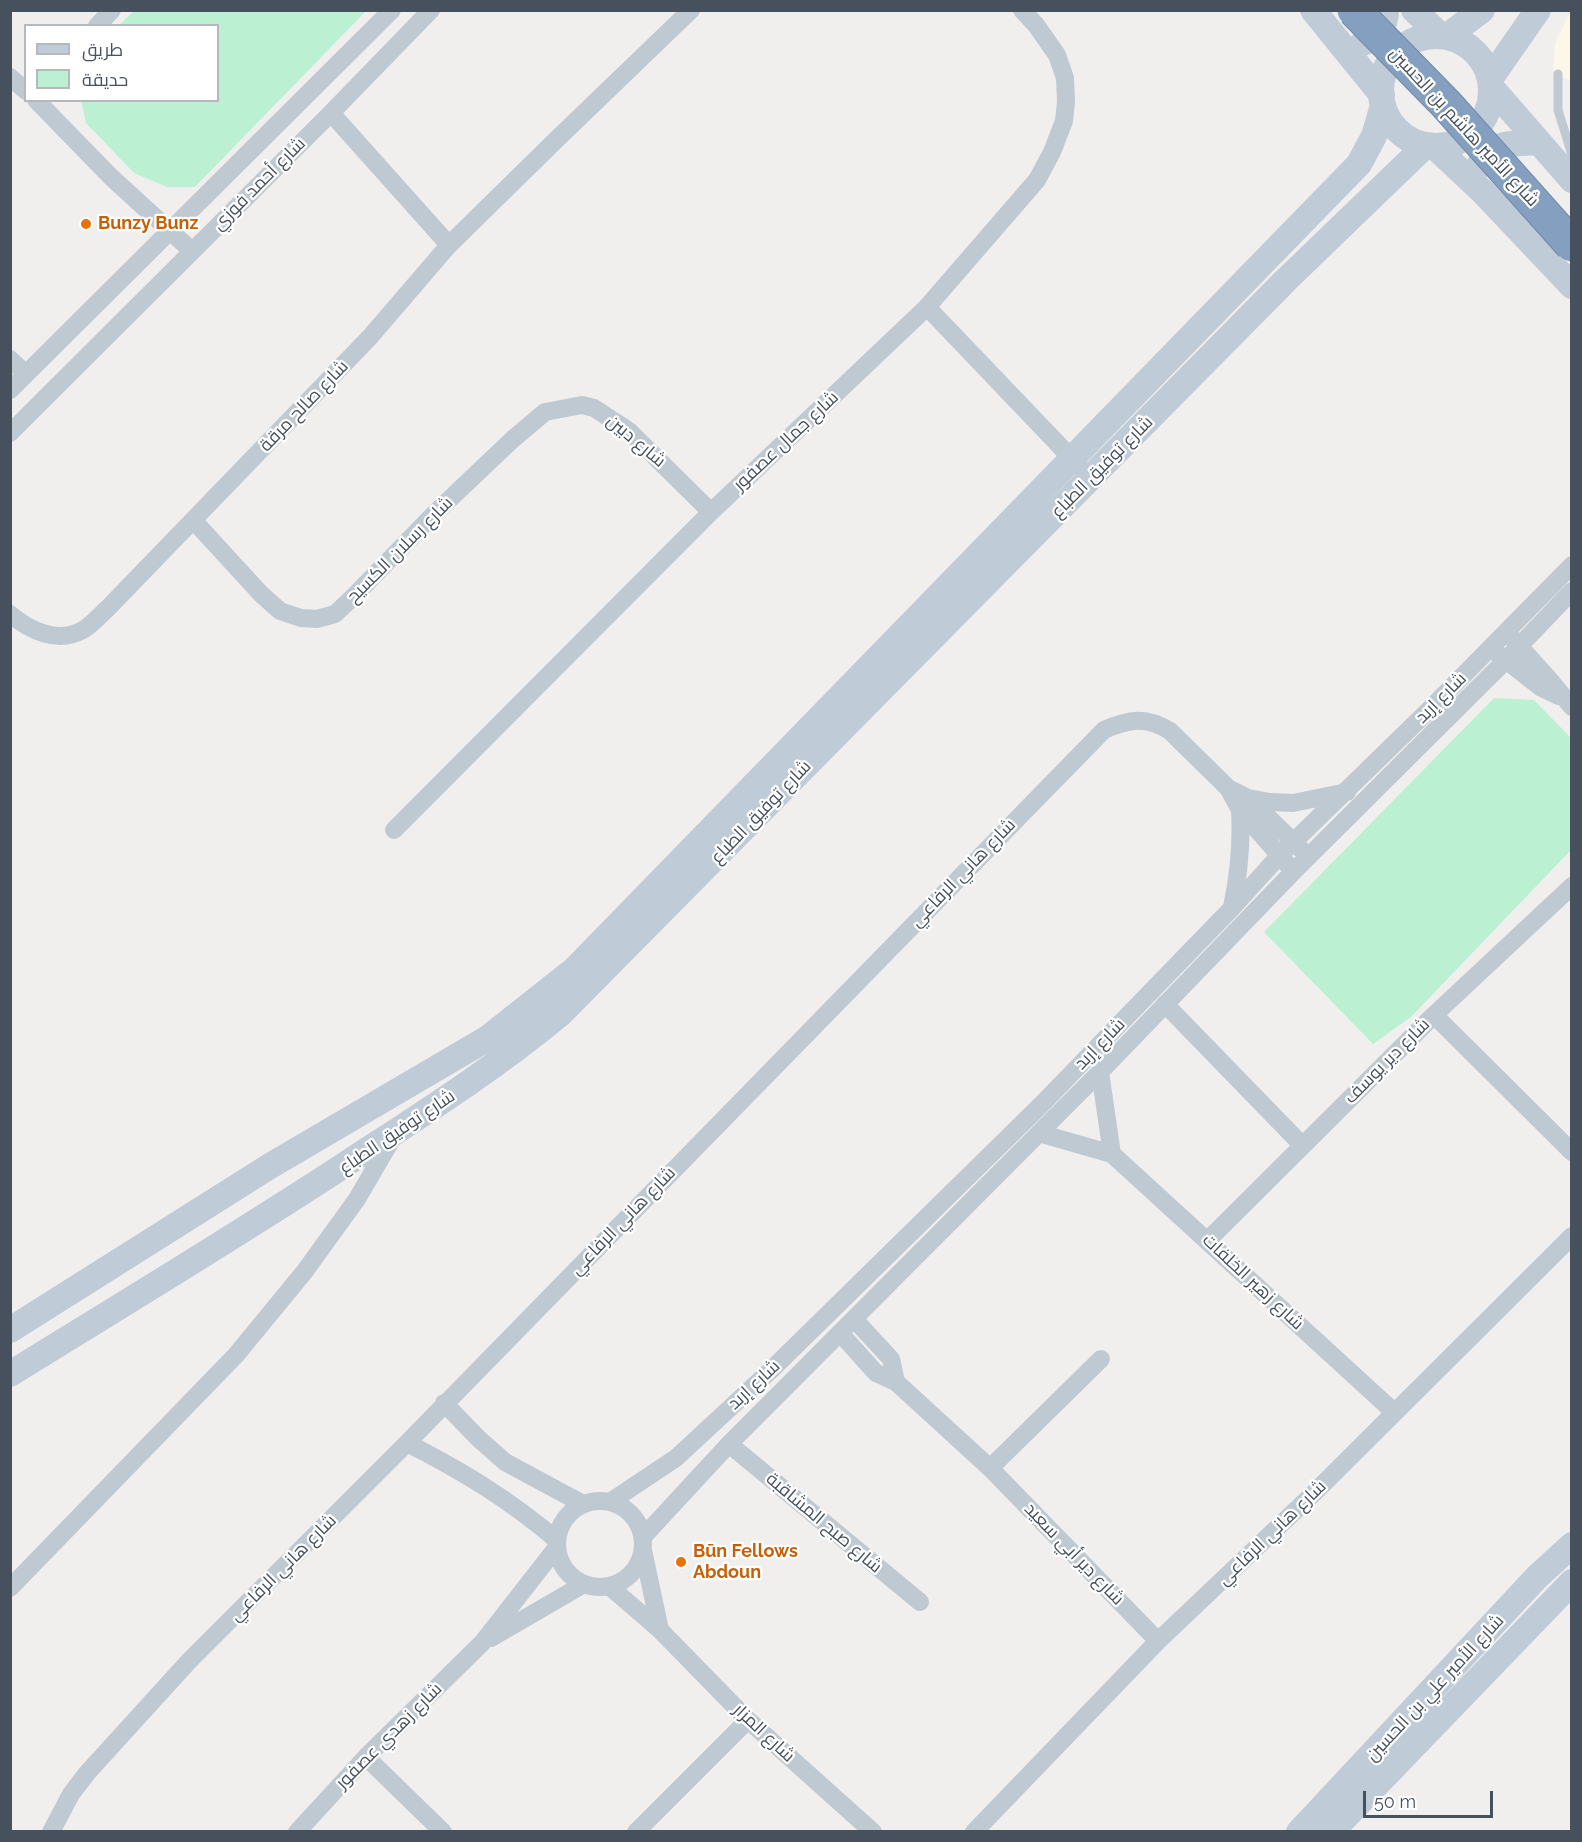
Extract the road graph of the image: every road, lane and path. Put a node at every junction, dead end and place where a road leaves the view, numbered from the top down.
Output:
1 (112, 10) edge
2 (392, 10) edge
3 (431, 10) edge
4 (690, 10) edge
5 (1022, 10) edge
6 (1313, 10) edge
7 (1354, 10) edge
8 (1380, 10) edge
9 (1386, 10) edge
10 (1414, 10) edge
11 (1482, 10) edge
12 (1538, 10) edge
13 (99, 24) edge
14 (1443, 37) junction
15 (1342, 44) junction
16 (1558, 74) dead end
17 (10, 76) edge
18 (1491, 83) junction
19 (24, 89) edge
20 (1382, 100) junction
21 (38, 102) edge
22 (331, 113) junction
23 (1538, 142) junction
24 (1430, 146) junction
25 (1572, 155) edge
26 (1572, 180) edge
27 (1484, 193) junction
28 (1572, 217) edge
29 (171, 231) junction
30 (1572, 245) edge
31 (449, 246) junction
32 (192, 250) junction
33 (1572, 286) edge
34 (927, 307) junction
35 (10, 358) edge
36 (26, 374) junction
37 (10, 390) edge
38 (545, 412) joint
39 (10, 433) edge
40 (1071, 458) junction
41 (1091, 479) junction
42 (711, 512) junction
43 (194, 521) junction
44 (1572, 565) edge
45 (1572, 591) edge
46 (10, 614) edge
47 (1506, 633) junction
48 (1519, 646) junction
49 (1491, 648) junction
50 (1505, 661) junction
51 (1567, 703) edge
52 (1347, 792) junction
53 (1244, 804) junction
54 (394, 830) dead end
55 (1294, 842) junction
56 (1279, 856) junction
57 (1310, 856) junction
58 (1294, 871) junction
59 (1572, 886) edge
60 (1231, 909) junction
61 (1165, 1004) junction
62 (1434, 1015) junction
63 (1100, 1072) junction
64 (396, 1132) junction
65 (1039, 1133) junction
66 (1302, 1145) junction
67 (1572, 1152) edge
68 (1112, 1154) junction
69 (270, 1166) junction
70 (290, 1202) junction
71 (1572, 1236) edge
72 (1208, 1240) junction
73 (854, 1318) junction
74 (10, 1330) edge
75 (840, 1333) junction
76 (1101, 1359) dead end
77 (10, 1374) edge
78 (896, 1382) junction
79 (444, 1403) junction
80 (1394, 1412) junction
81 (407, 1443) junction
82 (729, 1444) junction
83 (990, 1468) junction
84 (610, 1502) junction
85 (584, 1504) junction
86 (643, 1542) junction
87 (557, 1543) junction
88 (1572, 1545) edge
89 (1572, 1582) edge
90 (584, 1584) junction
91 (609, 1586) junction
92 (10, 1588) edge
93 (920, 1602) dead end
94 (660, 1630) junction
95 (1158, 1641) junction
96 (482, 1643) junction
97 (748, 1720) junction
98 (366, 1757) junction
99 (51, 1832) edge
100 (297, 1832) edge
101 (443, 1832) edge
102 (636, 1832) edge
103 (873, 1832) edge
104 (974, 1832) edge
105 (1299, 1832) edge
106 (1331, 1832) edge

1 - 13 street
2 - 29 street, شارع أحمد فوزي
3 - 22 street, شارع أحمد فوزي
4 - 31 street, شارع صالح مرقة
5 - 34 street, شارع جمال عصفور
6 - 15 street
7 - 30 highway, شارع الأمير هاشم بن الحسين, bridge
8 - 28 highway, شارع الأمير هاشم بن الحسين
9 - 15 street
10 - 14 street
11 - 14 street
12 - 18 street
14 - 18 street
14 - 20 street
15 - 20 street
16 - 25 lane
17 - 19 street
18 - 23 street
18 - 24 street
20 - 24 street
20 - 40 street, شارع توفيق الطباع
21 - 29 street
22 - 31 street
22 - 32 street, شارع أحمد فوزي
23 - 26 street
23 - 27 street
24 - 27 street
24 - 41 street, شارع توفيق الطباع
27 - 33 street
29 - 32 street
29 - 36 street, شارع أحمد فوزي
31 - 43 street, شارع صالح مرقة
32 - 39 street, شارع أحمد فوزي
34 - 40 street
34 - 42 street, شارع جمال عصفور
35 - 36 street
36 - 37 street, شارع أحمد فوزي
38 - 42 street, شارع دبين
38 - 43 street, شارع رسلان الكسيح
40 - 41 street
40 - 69 street, شارع توفيق الطباع
41 - 64 street, شارع توفيق الطباع
42 - 54 street, شارع جمال عصفور
43 - 46 street, شارع صالح مرقة
44 - 47 street, شارع إربد
45 - 48 street, شارع إربد
47 - 48 street
47 - 49 street, شارع إربد
48 - 50 street, شارع إربد
48 - 51 street
49 - 50 street
49 - 52 street, شارع إربد
50 - 51 street
50 - 57 street, شارع إربد
52 - 53 street
52 - 55 street, شارع إربد
53 - 55 street, شارع هاني الرفاعي
53 - 56 street, شارع هاني الرفاعي
53 - 60 street, شارع هاني الرفاعي
53 - 79 street, شارع هاني الرفاعي
55 - 56 street, شارع إربد
55 - 57 street, شارع هاني الرفاعي
56 - 58 street, شارع هاني الرفاعي
56 - 60 street, شارع إربد
57 - 58 street, شارع إربد
58 - 61 street, شارع إربد
59 - 62 street, شارع دير يوسف
60 - 84 street, شارع إربد
61 - 63 street, شارع إربد
61 - 66 street
62 - 66 street, شارع دير يوسف
62 - 67 street
63 - 65 street, شارع إربد
63 - 68 street
64 - 70 street, شارع توفيق الطباع
64 - 92 street
65 - 68 street, شارع زهير الخلفات
65 - 73 street, شارع إربد
66 - 72 street, شارع دير يوسف
68 - 72 street, شارع زهير الخلفات
69 - 70 street
69 - 74 street, شارع توفيق الطباع
70 - 77 street, شارع توفيق الطباع
71 - 80 street, شارع هاني الرفاعي
72 - 80 street, شارع زهير الخلفات
73 - 75 street, شارع إربد
73 - 78 street, شارع دير أبي سعيد
75 - 78 street, شارع دير أبي سعيد
75 - 82 street, شارع إربد
76 - 83 street
78 - 83 street, شارع دير أبي سعيد
79 - 81 street, شارع هاني الرفاعي
79 - 85 street
80 - 95 street, شارع هاني الرفاعي
81 - 87 street
81 - 99 street, شارع هاني الرفاعي
82 - 86 street, شارع إربد
82 - 93 street, شارع صبح المشاقبة
83 - 95 street, شارع دير أبي سعيد
84 - 85 street
84 - 86 street
85 - 87 street
86 - 91 street
86 - 94 street
87 - 90 street
87 - 96 street, شارع زهدي عصفور
88 - 105 street, شارع الأمير علي بن الحسين
89 - 106 street, شارع الأمير علي بن الحسين
90 - 91 street
90 - 96 street, شارع زهدي عصفور
91 - 94 street, شارع المزار
94 - 97 street, شارع المزار
95 - 104 street, شارع هاني الرفاعي
96 - 98 street, شارع زهدي عصفور
97 - 102 street
97 - 103 street, شارع المزار
98 - 100 street, شارع زهدي عصفور
98 - 101 street

